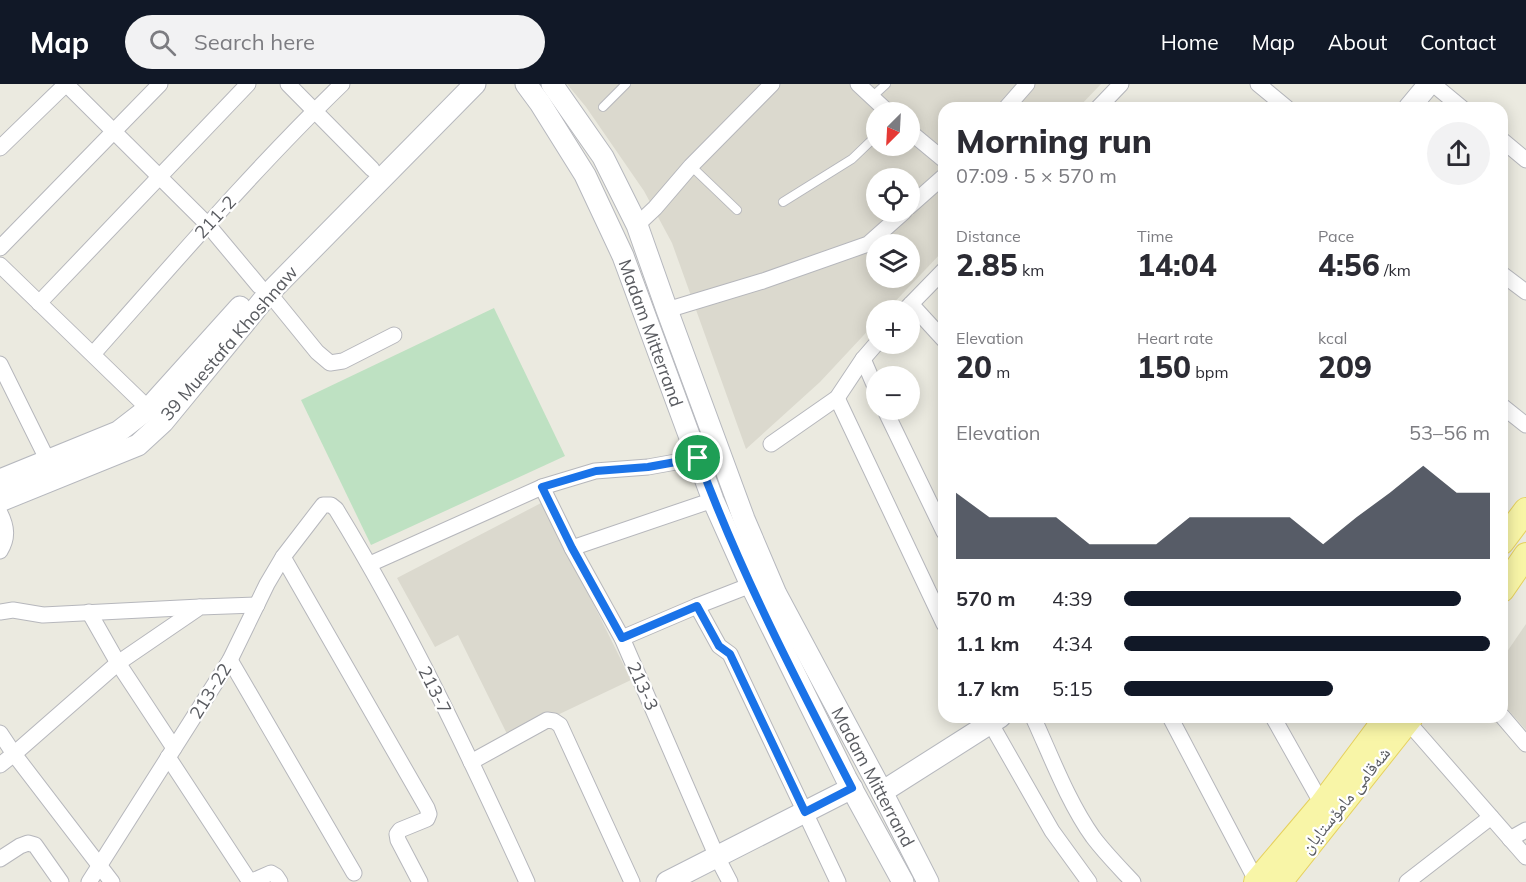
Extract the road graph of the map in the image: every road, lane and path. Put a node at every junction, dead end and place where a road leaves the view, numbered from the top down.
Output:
1 (66, 84) edge
2 (160, 84) edge
3 (248, 84) edge
4 (288, 84) edge
5 (342, 84) edge
6 (455, 84) edge
7 (475, 84) edge
8 (525, 84) edge
9 (552, 84) edge
10 (626, 84) edge
11 (772, 84) edge
12 (858, 84) edge
13 (886, 84) edge
14 (1027, 84) edge
15 (1121, 84) edge
16 (1258, 84) edge
17 (1431, 84) edge
18 (872, 98) junction
19 (877, 102) edge
20 (1011, 102) edge
21 (1105, 102) edge
22 (1280, 102) edge
23 (1414, 102) edge
24 (1454, 102) edge
25 (603, 107) dead end
26 (315, 110) junction
27 (114, 131) junction
28 (920, 140) edge
29 (866, 146) edge
30 (0, 148) edge
31 (1508, 149) edge
32 (938, 155) edge
33 (1526, 160) edge
34 (691, 166) junction
35 (372, 169) junction
36 (160, 178) junction
37 (938, 181) edge
38 (920, 197) edge
39 (783, 202) dead end
40 (737, 210) dead end
41 (893, 222) edge
42 (208, 225) junction
43 (637, 225) junction
44 (0, 248) edge
45 (0, 265) edge
46 (938, 276) edge
47 (1508, 278) edge
48 (264, 289) junction
49 (1526, 292) edge
50 (916, 300) edge
51 (39, 303) junction
52 (667, 310) junction
53 (920, 319) edge
54 (394, 335) dead end
55 (938, 335) edge
56 (93, 354) junction
57 (867, 354) edge
58 (863, 359) junction
59 (0, 364) edge
60 (866, 366) edge
61 (837, 398) junction
62 (1508, 410) edge
63 (156, 415) junction
64 (890, 420) edge
65 (1526, 424) edge
66 (771, 444) dead end
67 (698, 458) junction
68 (48, 461) junction
69 (0, 480) edge
70 (542, 487) junction
71 (713, 500) junction
72 (0, 501) edge
73 (331, 505) joint
74 (1526, 510) edge
75 (0, 513) edge
76 (938, 520) edge
77 (1508, 534) edge
78 (572, 548) junction
79 (0, 551) edge
80 (1526, 555) edge
81 (283, 557) junction
82 (370, 564) junction
83 (1508, 581) edge
84 (751, 585) junction
85 (257, 605) junction
86 (697, 606) junction
87 (200, 607) junction
88 (938, 611) edge
89 (0, 612) edge
90 (89, 612) junction
91 (622, 638) junction
92 (230, 660) junction
93 (118, 663) junction
94 (986, 723) edge
95 (994, 723) edge
96 (1036, 723) edge
97 (1173, 723) edge
98 (1276, 723) edge
99 (1392, 723) edge
100 (1392, 723) edge
101 (1401, 723) edge
102 (1508, 723) edge
103 (0, 733) edge
104 (1526, 744) edge
105 (171, 753) junction
106 (14, 754) junction
107 (471, 762) junction
108 (0, 765) edge
109 (852, 788) junction
110 (882, 792) junction
111 (1322, 804) junction
112 (805, 812) junction
113 (1491, 817) junction
114 (1526, 830) edge
115 (1510, 839) junction
116 (717, 857) junction
117 (1526, 857) edge
118 (0, 859) edge
119 (99, 866) junction
120 (354, 873) dead end
121 (275, 877) edge
122 (61, 882) edge
123 (89, 882) edge
124 (112, 882) edge
125 (250, 882) edge
126 (420, 882) edge
127 (527, 882) edge
128 (632, 882) edge
129 (667, 882) edge
130 (730, 882) edge
131 (838, 882) edge
132 (903, 882) edge
133 (928, 882) edge
134 (1089, 882) edge
135 (1133, 882) edge
136 (1256, 882) edge
137 (1280, 882) edge
138 (1407, 882) edge

1 - 27 street
1 - 30 street
2 - 27 street
3 - 36 street
4 - 26 street
5 - 26 street, 211-2
6 - 35 main road, 39 Muestafa Khoshnaw
7 - 48 main road, 39 Muestafa Khoshnaw
8 - 67 main road, Madam Mitterrand
9 - 43 main road, Madam Mitterrand
10 - 25 lane
11 - 34 street
12 - 18 street
13 - 18 lane
14 - 20 street
15 - 21 street
16 - 22 street
17 - 23 main road
17 - 24 street
18 - 19 street
26 - 35 street
26 - 42 street, 211-2
27 - 36 street
27 - 44 street
28 - 32 street
29 - 39 lane
31 - 33 street
34 - 40 lane
34 - 43 street
35 - 48 main road, 39 Muestafa Khoshnaw
36 - 42 street
36 - 51 street
37 - 38 street
41 - 52 street
42 - 48 street
42 - 56 street, 211-2
43 - 52 main road, Madam Mitterrand
45 - 51 street
46 - 50 street
47 - 49 street
48 - 54 street
48 - 63 main road, 39 Muestafa Khoshnaw
51 - 56 street
52 - 110 main road, Madam Mitterrand
53 - 55 street
56 - 63 street
57 - 58 street
58 - 60 street
58 - 61 street
59 - 68 street
61 - 66 street
61 - 88 street
62 - 65 street
63 - 68 main road, 39 Muestafa Khoshnaw
63 - 72 main road, 39 Muestafa Khoshnaw
64 - 76 street
67 - 70 street
67 - 71 main road, Madam Mitterrand
68 - 69 main road, 39 Muestafa Khoshnaw
70 - 78 street, 213-3
70 - 82 street
71 - 78 street
71 - 84 main road, Madam Mitterrand
73 - 81 street, 213-22
73 - 82 street, 213-7
74 - 77 main road
75 - 79 street
78 - 91 street, 213-3
80 - 83 main road
81 - 85 street, 213-22
81 - 126 street
82 - 107 street, 213-7
84 - 86 street
84 - 109 main road, Madam Mitterrand
85 - 87 street
85 - 92 street, 213-22
86 - 91 street
86 - 112 street
87 - 90 street
87 - 93 street
89 - 90 street
90 - 93 street
91 - 116 street, 213-3
92 - 105 street, 213-22
92 - 120 street
93 - 105 street
93 - 106 street
94 - 110 main road
95 - 134 street
96 - 135 street
97 - 136 street
98 - 111 street
99 - 111 main road, شەقامی مامۆستایان
100 - 137 main road, شەقامی مامۆستایان
101 - 113 street
102 - 104 street
103 - 106 street
105 - 119 street, 213-22
105 - 125 street
106 - 108 street
106 - 119 street
107 - 127 street, 213-7
107 - 128 street
109 - 112 main road
109 - 132 main road, Madam Mitterrand
110 - 133 main road, Madam Mitterrand
111 - 136 main road, شەقامی مامۆستایان
112 - 116 main road
112 - 131 street
113 - 115 street
113 - 138 street
114 - 115 street
115 - 117 street
116 - 129 main road
116 - 130 street, 213-3
118 - 122 street
119 - 123 street, 213-22
119 - 124 street
121 - 125 street

